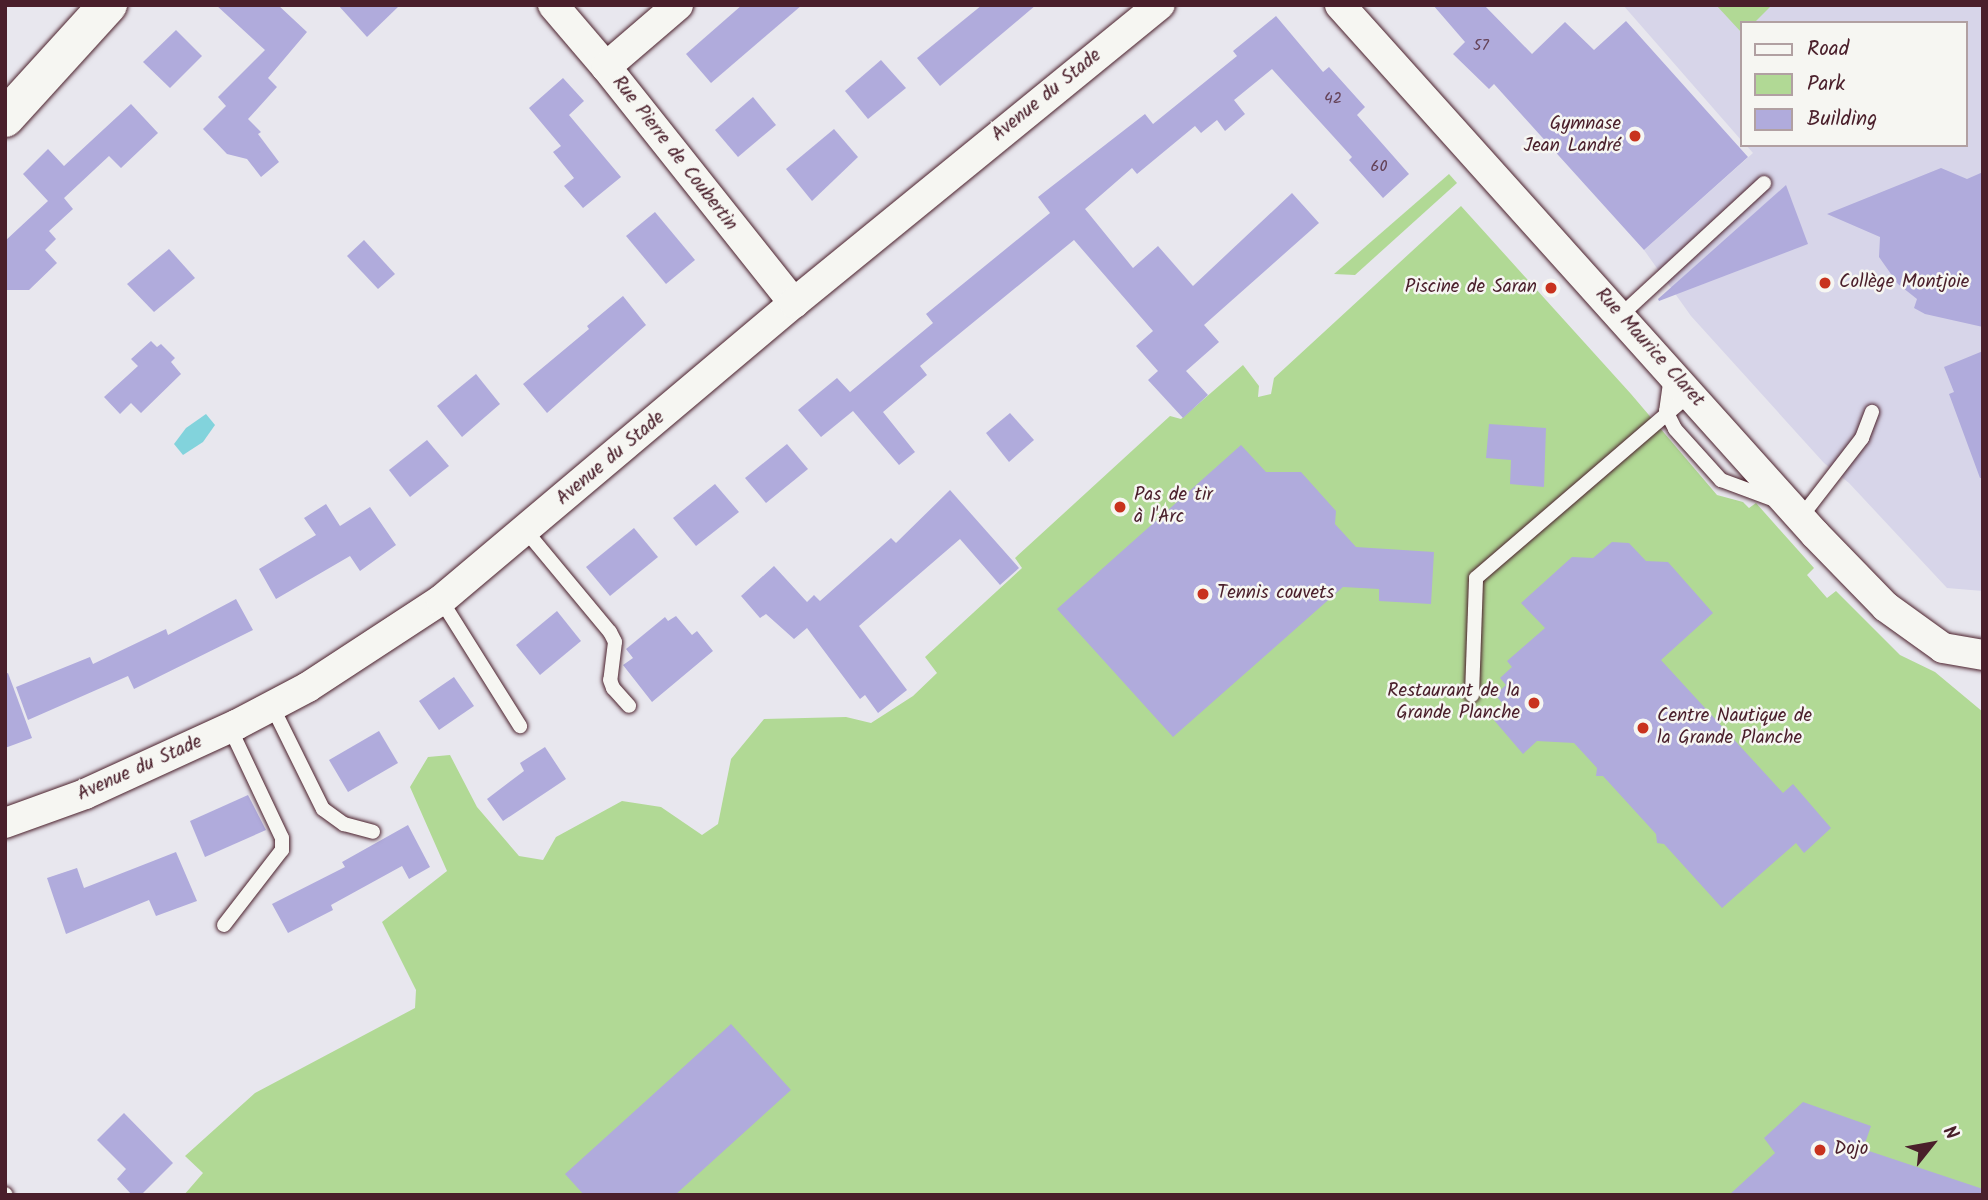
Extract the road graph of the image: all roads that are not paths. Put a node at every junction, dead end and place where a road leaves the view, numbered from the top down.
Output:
1 (108, 5) edge
2 (553, 5) edge
3 (678, 5) edge
4 (1160, 5) edge
5 (1340, 5) edge
6 (606, 67) junction
7 (5, 118) edge
8 (1764, 183) dead end
9 (794, 303) junction
10 (1620, 316) junction
11 (1681, 384) junction
12 (1872, 412) dead end
13 (1668, 415) junction
14 (1797, 512) junction
15 (526, 531) junction
16 (440, 600) junction
17 (1983, 655) edge
18 (1472, 695) dead end
19 (271, 706) junction
20 (629, 706) dead end
21 (520, 726) dead end
22 (230, 728) junction
23 (5, 823) edge
24 (373, 832) dead end
25 (225, 925) dead end

1 - 7 main road
2 - 6 street, Rue Pierre de Coubertin
3 - 6 street
4 - 9 street, Avenue du Stade
5 - 10 street, Rue Maurice Claret
6 - 9 street, Rue Pierre de Coubertin
8 - 10 lane
9 - 15 street, Avenue du Stade
10 - 11 street, Rue Maurice Claret
11 - 13 lane
11 - 13 lane
11 - 14 street, Rue Maurice Claret
12 - 14 lane
13 - 14 lane
13 - 18 lane
14 - 17 street, Rue Maurice Claret
15 - 16 street, Avenue du Stade
15 - 20 lane
16 - 19 street, Avenue du Stade
16 - 21 lane
19 - 22 street, Avenue du Stade
19 - 24 lane
22 - 23 street, Avenue du Stade
22 - 25 lane

